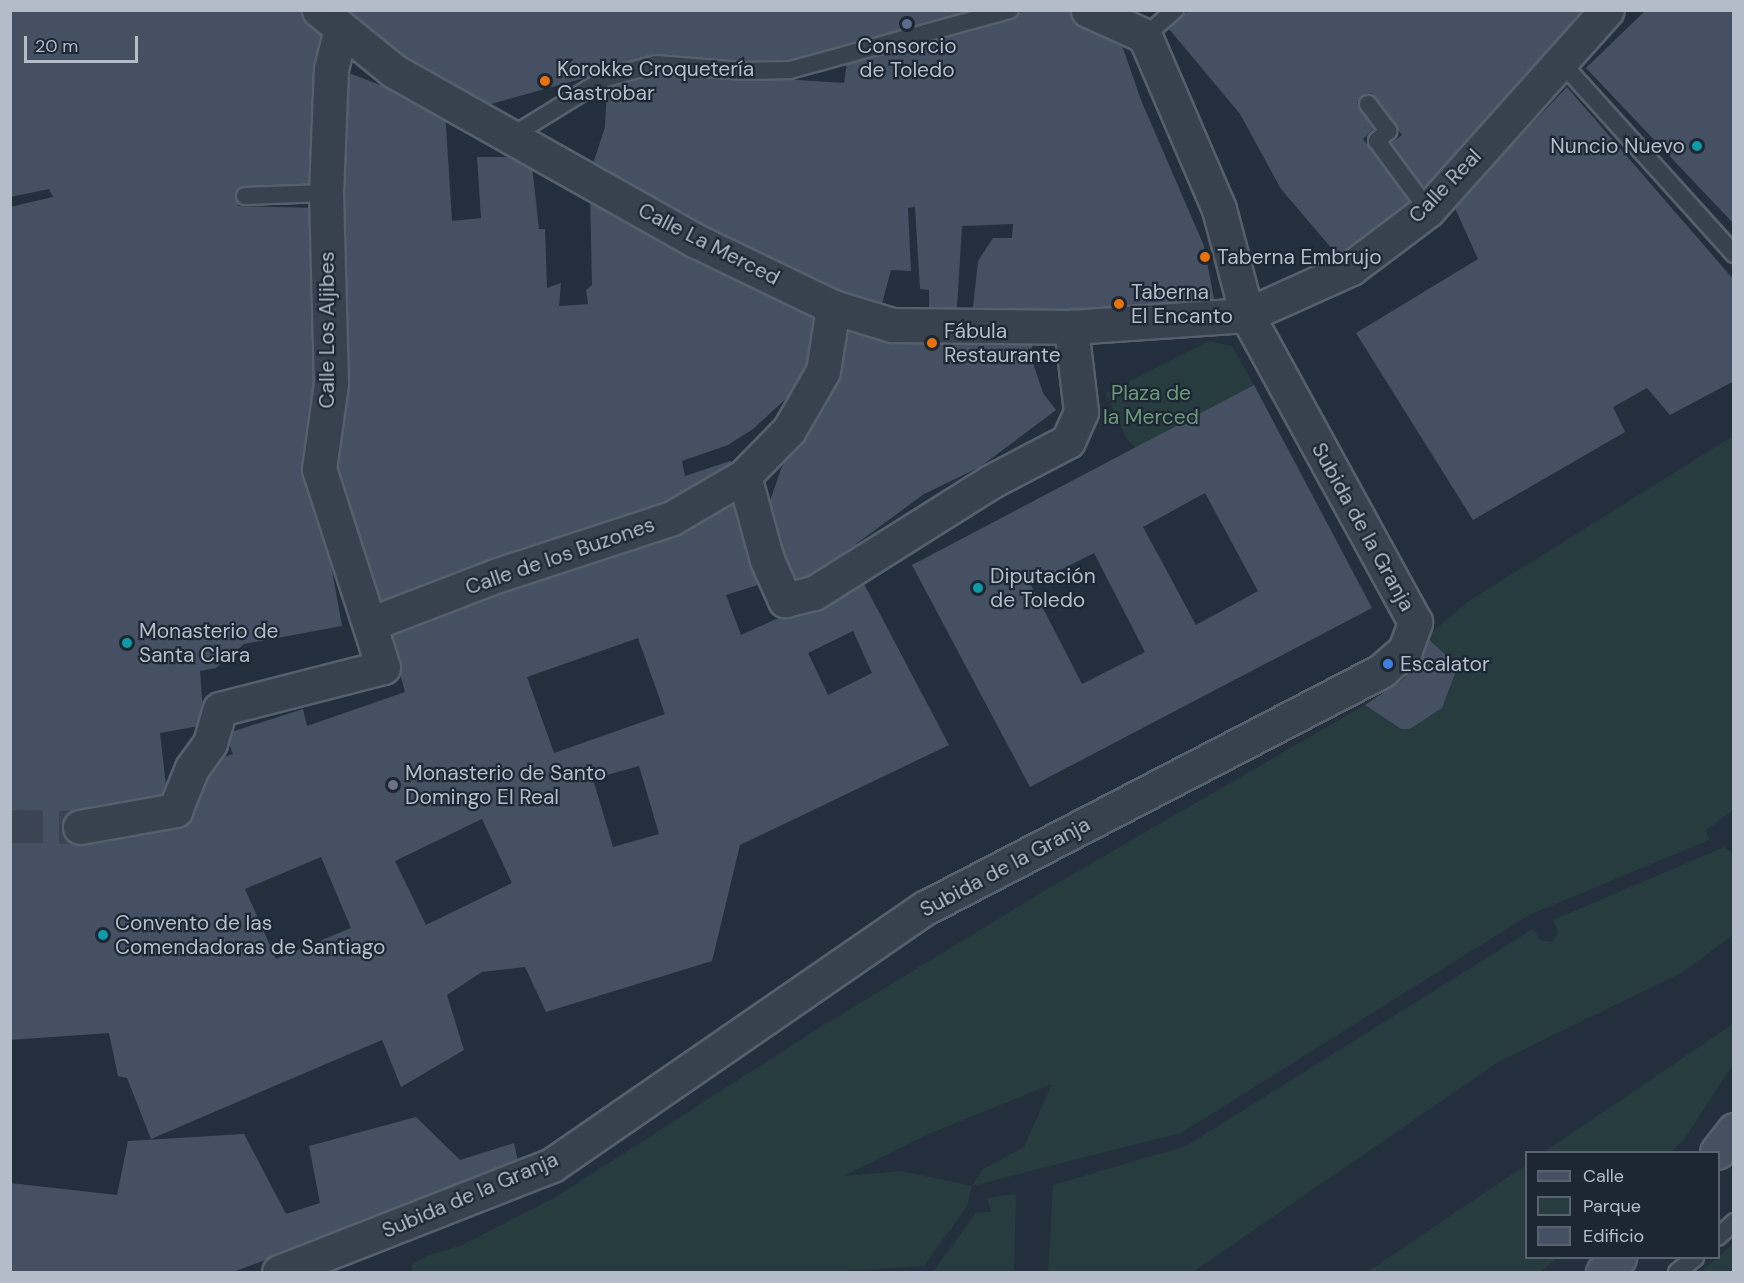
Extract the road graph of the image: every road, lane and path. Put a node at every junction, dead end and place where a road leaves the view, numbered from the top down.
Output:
1 (1010, 10) edge
2 (1088, 10) edge
3 (1175, 10) edge
4 (1607, 10) edge
5 (330, 20) edge
6 (1135, 32) junction
7 (1562, 63) junction
8 (1368, 104) dead end
9 (510, 137) junction
10 (326, 193) junction
11 (245, 196) dead end
12 (1428, 210) junction
13 (1734, 254) edge
14 (833, 307) junction
15 (1247, 315) junction
16 (1071, 327) junction
17 (744, 476) junction
18 (370, 624) junction
19 (80, 827) tunnel mouth
20 (1734, 1130) edge
21 (1718, 1151) edge
22 (1734, 1222) edge
23 (1720, 1236) edge
24 (1617, 1259) edge
25 (1693, 1259) edge
26 (279, 1272) edge
27 (1603, 1272) edge
28 (1677, 1272) edge

1 - 9 lane
2 - 6 street
3 - 6 lane
4 - 7 street, Calle Real
5 - 9 street, Calle La Merced
5 - 10 street, Calle Los Aljibes
6 - 15 street, Subida de la Granja
7 - 12 street, Calle Real
7 - 13 lane
8 - 12 lane
9 - 14 street, Calle La Merced
10 - 11 lane
10 - 18 street, Calle Los Aljibes
12 - 15 street, Calle Real
14 - 16 street, Calle La Merced
14 - 17 street, Calle de los Buzones
15 - 16 street
15 - 26 street, Subida de la Granja
16 - 17 street
17 - 18 street, Calle de los Buzones
18 - 19 street, Calle Los Aljibes
20 - 21 street
22 - 23 lane
24 - 27 street
25 - 28 lane

